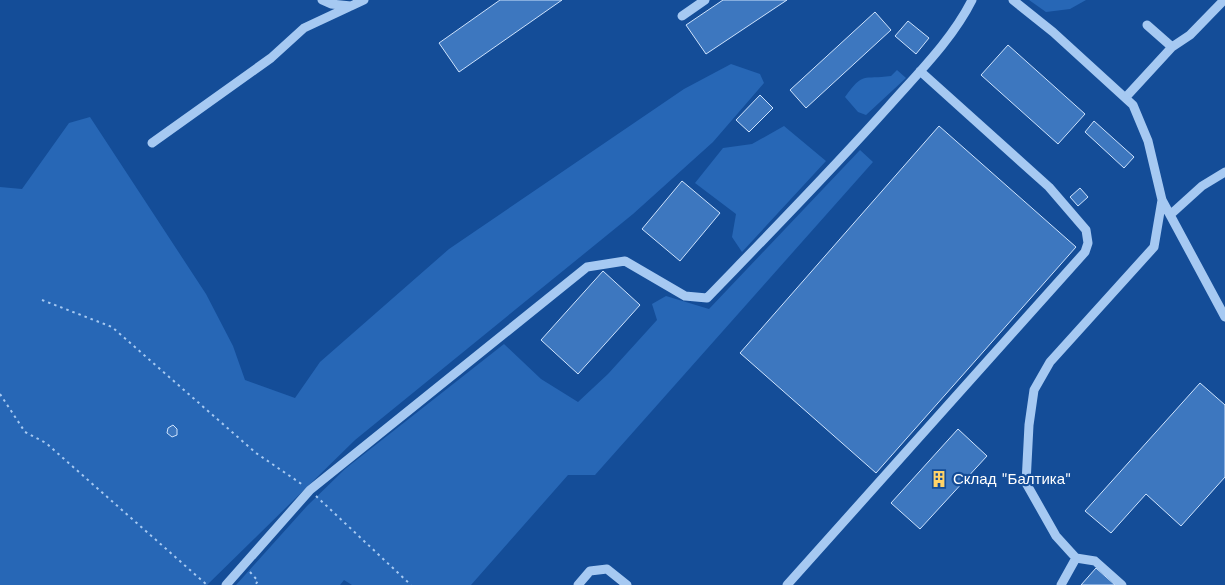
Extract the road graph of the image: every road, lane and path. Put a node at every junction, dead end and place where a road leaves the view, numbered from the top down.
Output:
1 (322, 0) edge
2 (364, 0) edge
3 (705, 0) edge
4 (972, 0) edge
5 (1013, 0) edge
6 (1224, 0) edge
7 (354, 6) junction
8 (682, 16) dead end
9 (1147, 25) dead end
10 (1172, 47) junction
11 (920, 71) junction
12 (1126, 97) junction
13 (152, 143) dead end
14 (1225, 172) edge
15 (1162, 200) junction
16 (1170, 215) junction
17 (42, 300) dead end
18 (1225, 317) edge
19 (0, 394) edge
20 (310, 490) junction
21 (1076, 558) junction
22 (244, 564) junction
23 (206, 585) edge
24 (226, 585) edge
25 (255, 585) edge
26 (411, 585) edge
27 (578, 585) edge
28 (627, 585) edge
29 (787, 585) edge
30 (1061, 585) edge
31 (1122, 585) edge

1 - 7 street
2 - 7 street
3 - 8 street
4 - 11 street
5 - 12 street
6 - 10 street
7 - 13 street
9 - 10 street
10 - 12 street
11 - 20 street
11 - 29 street
12 - 15 street
14 - 16 street
15 - 16 street
15 - 21 street
16 - 18 street
17 - 20 path
19 - 23 path
20 - 22 street
20 - 26 path
21 - 30 street
21 - 31 street
22 - 24 street
22 - 25 path
27 - 28 street

